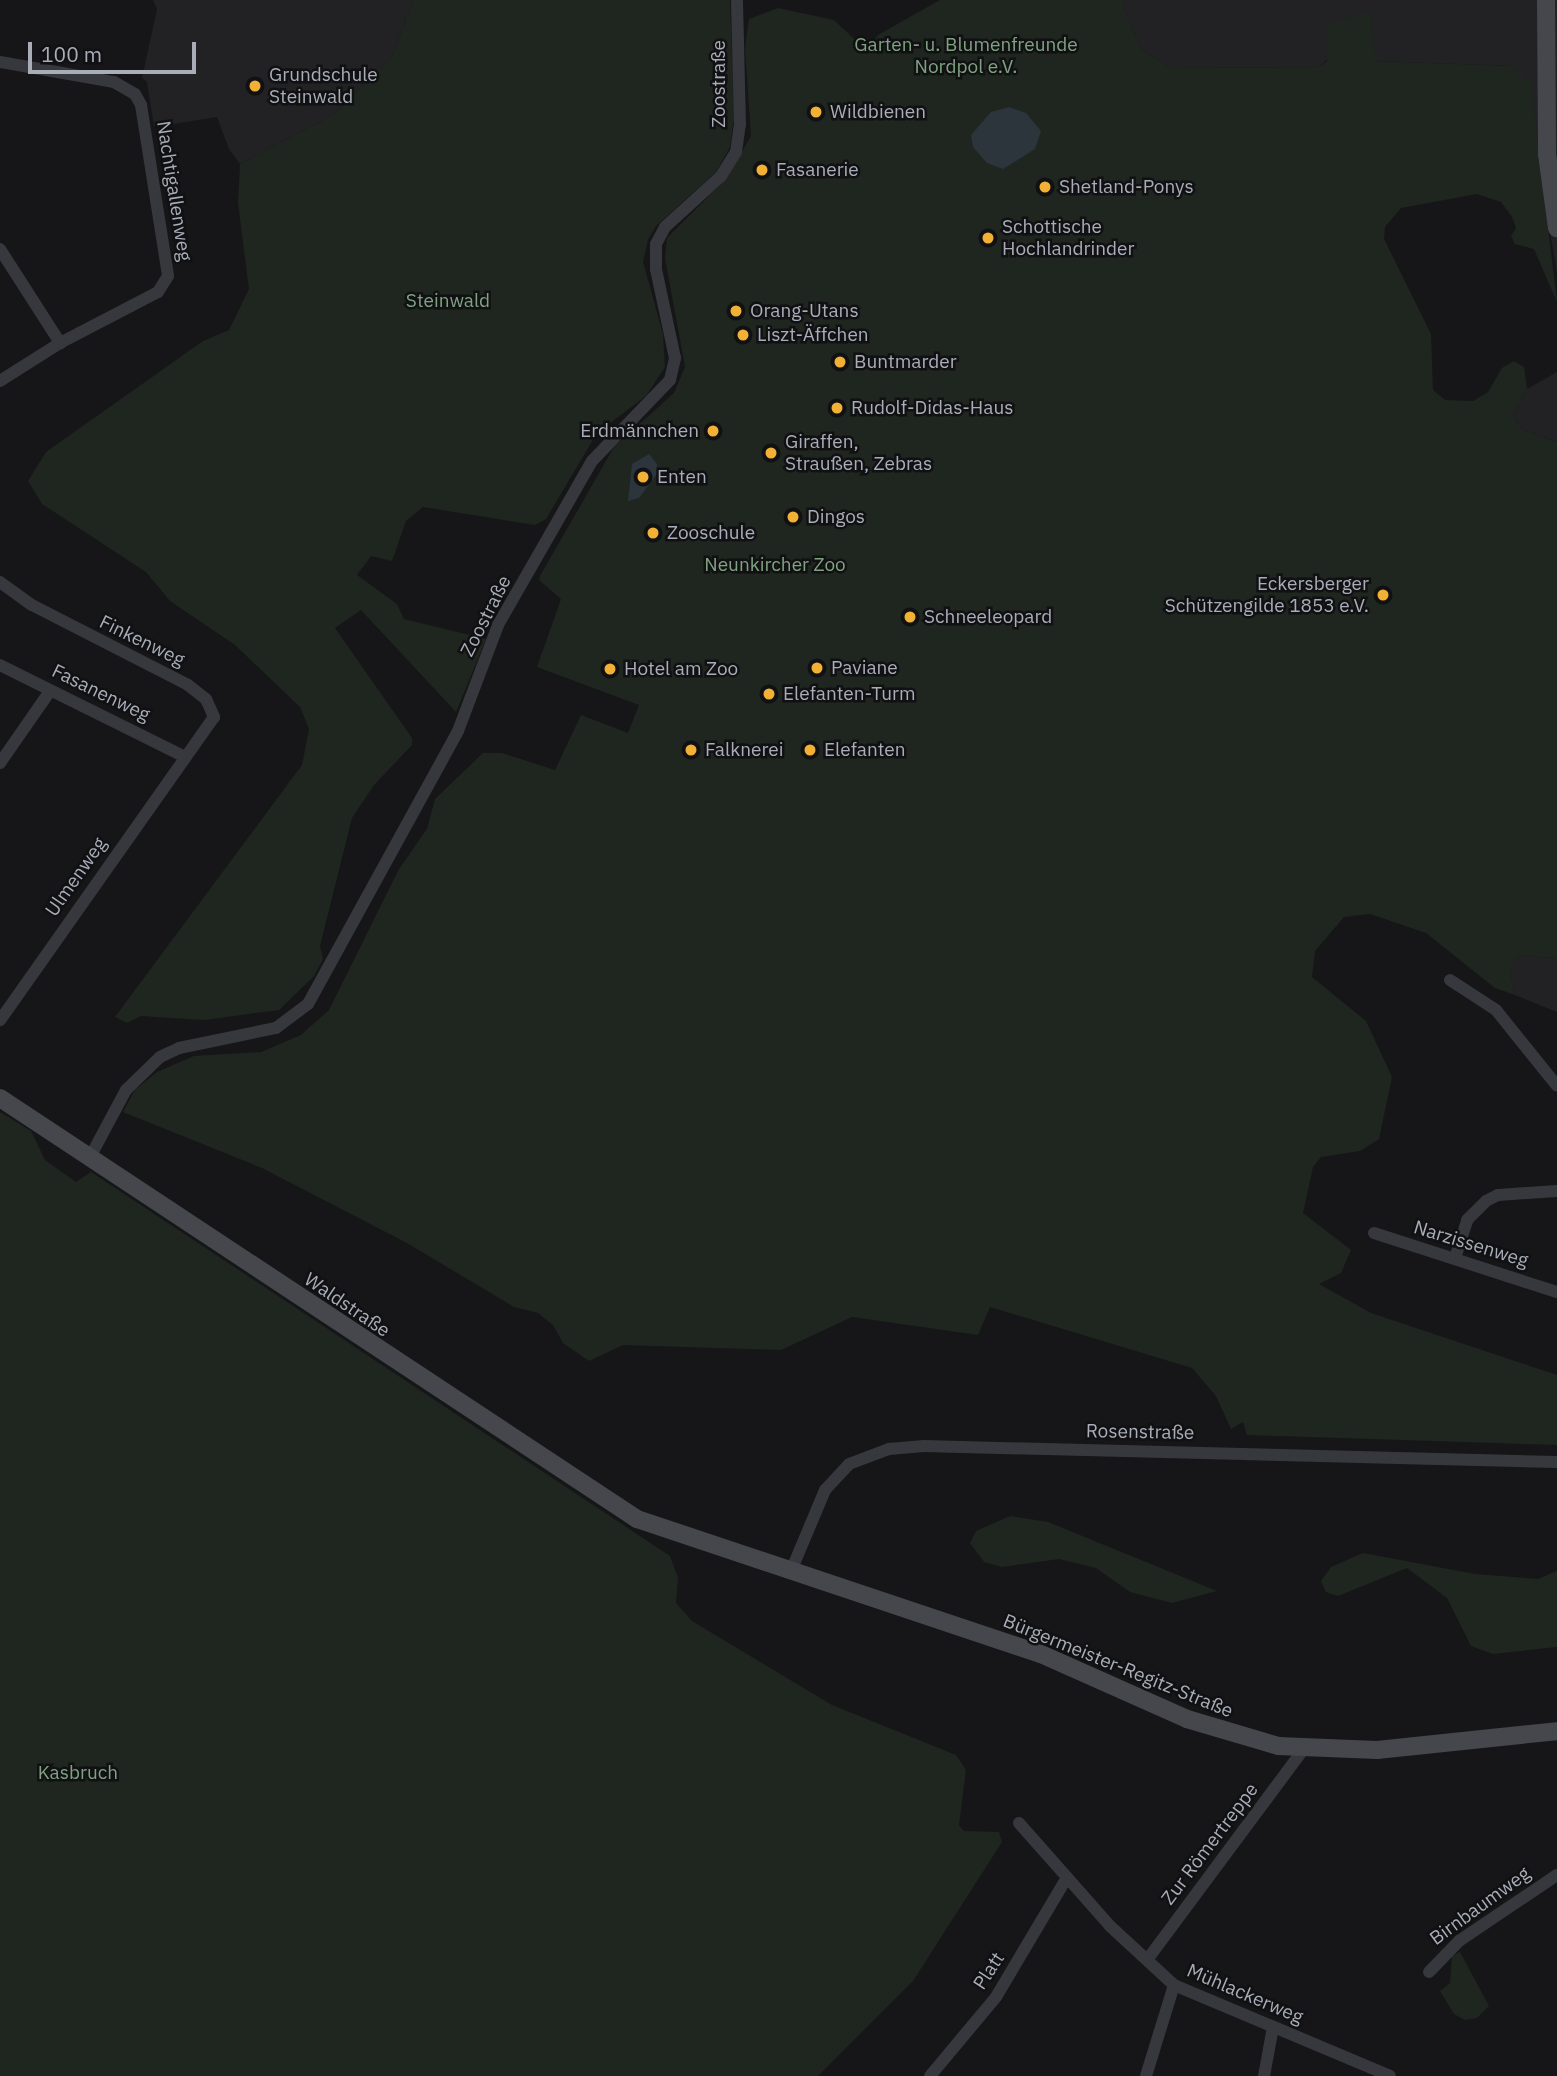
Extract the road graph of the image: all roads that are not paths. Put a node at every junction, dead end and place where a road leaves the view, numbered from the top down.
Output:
1 (737, 0) edge
2 (1546, 0) edge
3 (0, 62) edge
4 (1557, 228) edge
5 (0, 249) edge
6 (60, 343) junction
7 (0, 381) edge
8 (0, 582) edge
9 (0, 665) edge
10 (50, 691) junction
11 (185, 757) junction
12 (0, 764) edge
13 (1450, 979) dead end
14 (0, 1020) edge
15 (1557, 1086) edge
16 (0, 1098) edge
17 (89, 1159) junction
18 (1557, 1191) edge
19 (1374, 1233) dead end
20 (1455, 1258) junction
21 (1557, 1292) edge
22 (1557, 1462) edge
23 (677, 1534) joint
24 (791, 1571) junction
25 (1557, 1731) edge
26 (1303, 1750) junction
27 (1019, 1823) dead end
28 (1557, 1875) edge
29 (1066, 1879) junction
30 (1146, 1960) junction
31 (1429, 1972) dead end
32 (1174, 1985) junction
33 (1273, 2027) junction
34 (930, 2076) edge
35 (1146, 2076) edge
36 (1265, 2076) edge
37 (1390, 2076) edge

1 - 17 street, Zoostraße
2 - 4 street
3 - 6 street, Nachtigallenweg
5 - 6 street
6 - 7 street, Nachtigallenweg
8 - 11 street, Finkenweg
9 - 10 street, Fasanenweg
10 - 11 street, Fasanenweg
10 - 12 street
11 - 14 street, Ulmenweg
13 - 15 street
16 - 17 street, Waldstraße
17 - 23 street, Waldstraße
18 - 20 street
19 - 20 street, Narzissenweg
20 - 21 street, Narzissenweg
22 - 24 street, Rosenstraße
23 - 24 street, Bürgermeister-Regitz-Straße
24 - 26 street, Bürgermeister-Regitz-Straße
25 - 26 street, Bürgermeister-Regitz-Straße
26 - 30 street, Zur Römertreppe
27 - 29 street, Mühlackerweg
28 - 31 street, Birnbaumweg
29 - 30 street, Mühlackerweg
29 - 34 street, Platt
30 - 32 street, Mühlackerweg
32 - 33 street, Mühlackerweg
32 - 35 street
33 - 36 street
33 - 37 street, Mühlackerweg

